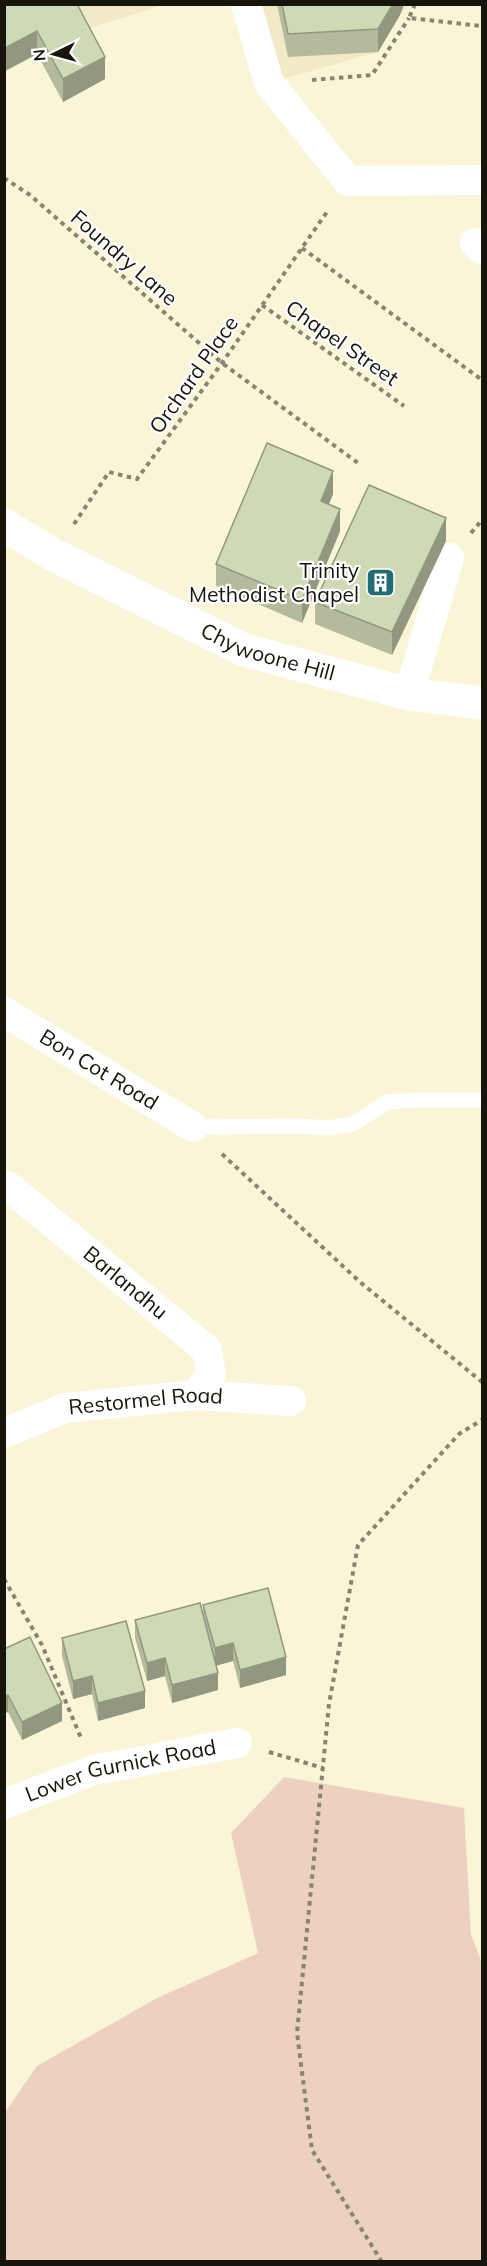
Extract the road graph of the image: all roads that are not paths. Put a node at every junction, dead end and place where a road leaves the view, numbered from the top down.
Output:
1 (246, 4) edge
2 (483, 180) edge
3 (4, 525) edge
4 (449, 558) dead end
5 (409, 694) junction
6 (483, 703) edge
7 (4, 1012) edge
8 (483, 1100) edge
9 (193, 1127) joint
10 (4, 1186) edge
11 (195, 1395) junction
12 (291, 1401) dead end
13 (4, 1433) edge
14 (237, 1743) road end
15 (4, 1804) edge

1 - 2 street
3 - 5 main road, Chywoone Hill
4 - 5 street
5 - 6 main road, Chywoone Hill
7 - 9 street, Bon Cot Road
8 - 9 lane
10 - 11 street, Barlandhu
11 - 12 street, Restormel Road
11 - 13 street, Restormel Road
14 - 15 street, Lower Gurnick Road

